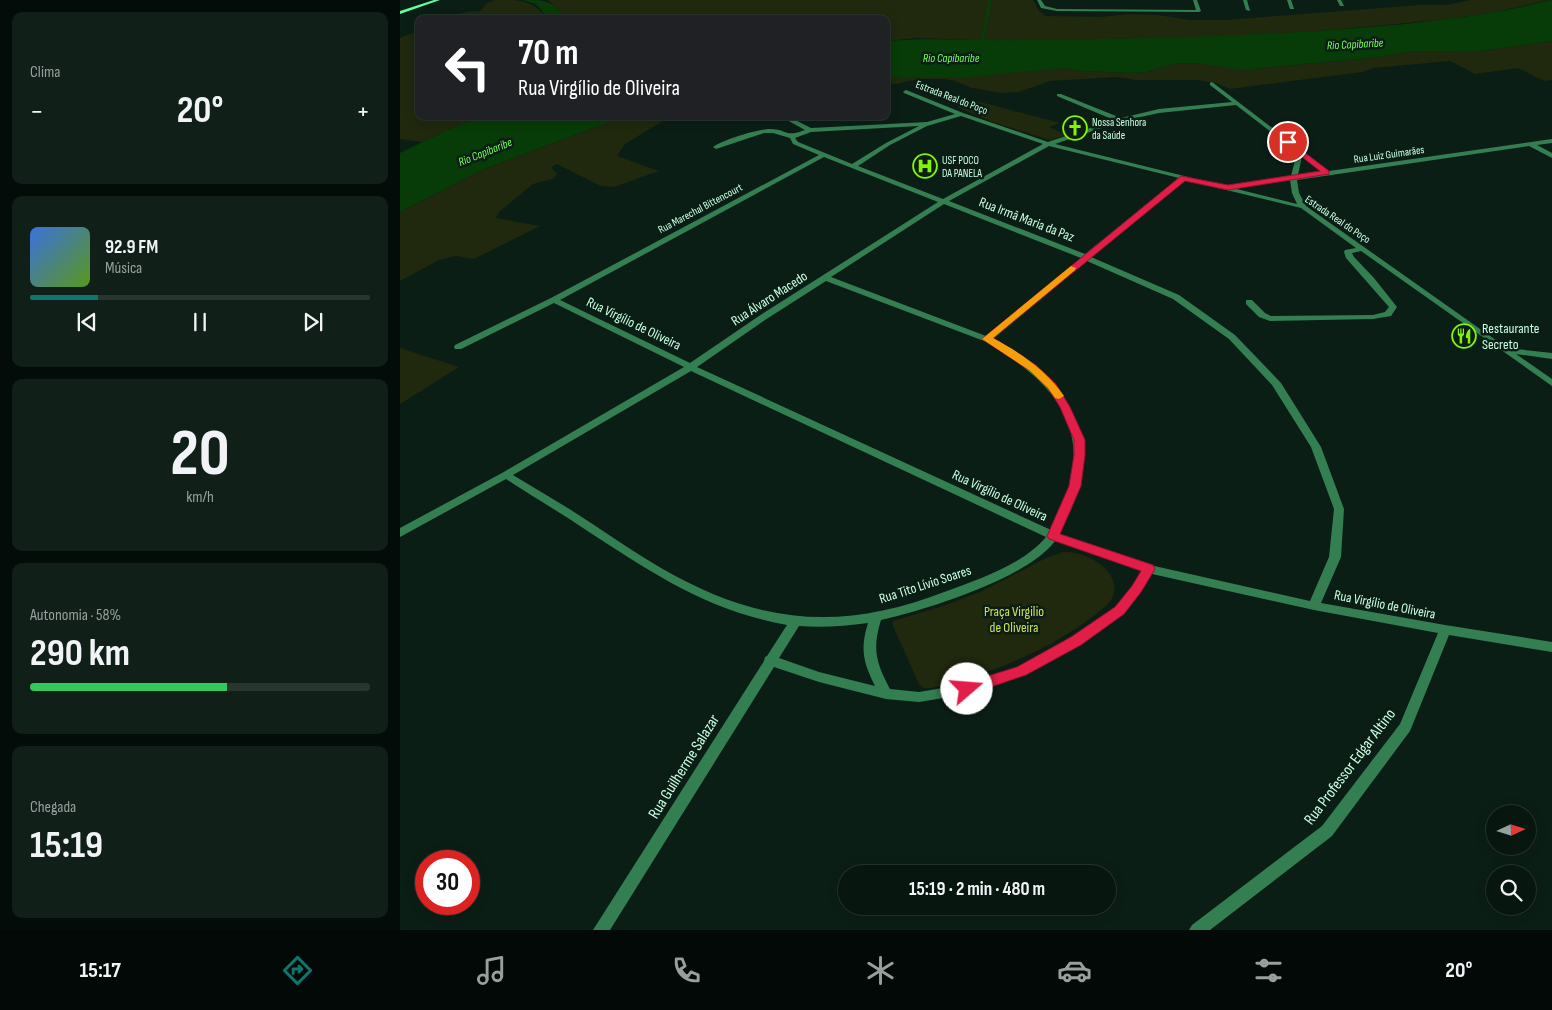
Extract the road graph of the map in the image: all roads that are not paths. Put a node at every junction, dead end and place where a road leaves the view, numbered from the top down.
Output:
1 (438, 0) edge
2 (1039, 0) edge
3 (1195, 0) edge
4 (1245, 0) edge
5 (1289, 0) edge
6 (1115, 3) dead end
7 (1292, 8) dead end
8 (1248, 10) dead end
9 (1115, 11) junction
10 (400, 13) edge
11 (1212, 84) dead end
12 (906, 92) dead end
13 (1059, 95) dead end
14 (1237, 103) junction
15 (961, 114) junction
16 (791, 120) edge
17 (1120, 120) junction
18 (927, 124) junction
19 (810, 130) junction
20 (792, 137) junction
21 (1552, 141) edge
22 (1048, 144) junction
23 (1530, 144) junction
24 (716, 147) dead end
25 (1300, 152) junction
26 (824, 155) junction
27 (1552, 156) edge
28 (853, 166) junction
29 (1327, 172) junction
30 (1183, 178) junction
31 (1293, 178) junction
32 (1228, 187) junction
33 (943, 202) junction
34 (1303, 207) junction
35 (1362, 250) junction
36 (1086, 257) junction
37 (826, 278) junction
38 (554, 300) junction
39 (1249, 302) dead end
40 (987, 339) junction
41 (458, 346) dead end
42 (1506, 350) junction
43 (1552, 356) edge
44 (691, 367) junction
45 (1552, 383) edge
46 (506, 475) junction
47 (400, 533) edge
48 (1053, 536) junction
49 (1149, 569) junction
50 (1314, 606) junction
51 (876, 616) junction
52 (795, 622) junction
53 (1445, 630) junction
54 (1552, 647) edge
55 (769, 660) junction
56 (886, 694) junction
57 (601, 930) edge
58 (1197, 930) edge

1 - 10 main road
2 - 9 street
3 - 9 street
4 - 8 street
5 - 7 street
6 - 9 street
11 - 14 street
12 - 15 street, Estrada Real do Poço
13 - 17 street
14 - 17 street, Rua Álvaro Macedo
14 - 25 street
15 - 18 street
15 - 22 street, Estrada Real do Poço
16 - 19 street
17 - 22 street, Rua Álvaro Macedo
18 - 19 street
18 - 28 street
19 - 20 street
20 - 24 street
20 - 26 street
21 - 23 street, Rua Luiz Guimarães
22 - 30 street, Estrada Real do Poço
22 - 33 street, Rua Álvaro Macedo
23 - 27 street
23 - 29 street, Rua Luiz Guimarães
25 - 29 street
25 - 31 street
26 - 28 street, Rua Irmã Maria da Paz
26 - 38 street, Rua Marechal Bittencourt
28 - 33 street, Rua Irmã Maria da Paz
29 - 31 street, Rua Luiz Guimarães
30 - 32 street, Estrada Real do Poço
30 - 36 street
31 - 32 street, Rua Luiz Guimarães
31 - 34 street
32 - 34 street, Estrada Real do Poço
33 - 36 street, Rua Irmã Maria da Paz
33 - 37 street, Rua Álvaro Macedo
34 - 35 street, Estrada Real do Poço
35 - 39 street
35 - 42 street, Estrada Real do Poço
36 - 40 street
36 - 50 street, Rua Irmã Maria da Paz
37 - 40 street, Rua Tito Lívio Soares
37 - 44 street, Rua Álvaro Macedo
38 - 41 street, Rua Marechal Bittencourt
38 - 44 street, Rua Virgílio de Oliveira
40 - 48 street, Rua Tito Lívio Soares
42 - 43 street
42 - 45 street, Estrada Real do Poço
44 - 46 street, Rua Álvaro Macedo
44 - 48 street, Rua Virgílio de Oliveira
46 - 47 street, Rua Álvaro Macedo
46 - 52 street, Rua Tito Lívio Soares
48 - 49 street, Rua Virgílio de Oliveira
48 - 51 street, Rua Tito Lívio Soares
49 - 50 street, Rua Virgílio de Oliveira
49 - 56 street
50 - 53 street, Rua Virgílio de Oliveira
51 - 52 street, Rua Tito Lívio Soares
51 - 56 street
52 - 55 street, Rua Guilherme Salazar
53 - 54 street, Rua Virgílio de Oliveira
53 - 58 street, Rua Professor Edgar Altino
55 - 56 street
55 - 57 street, Rua Guilherme Salazar

